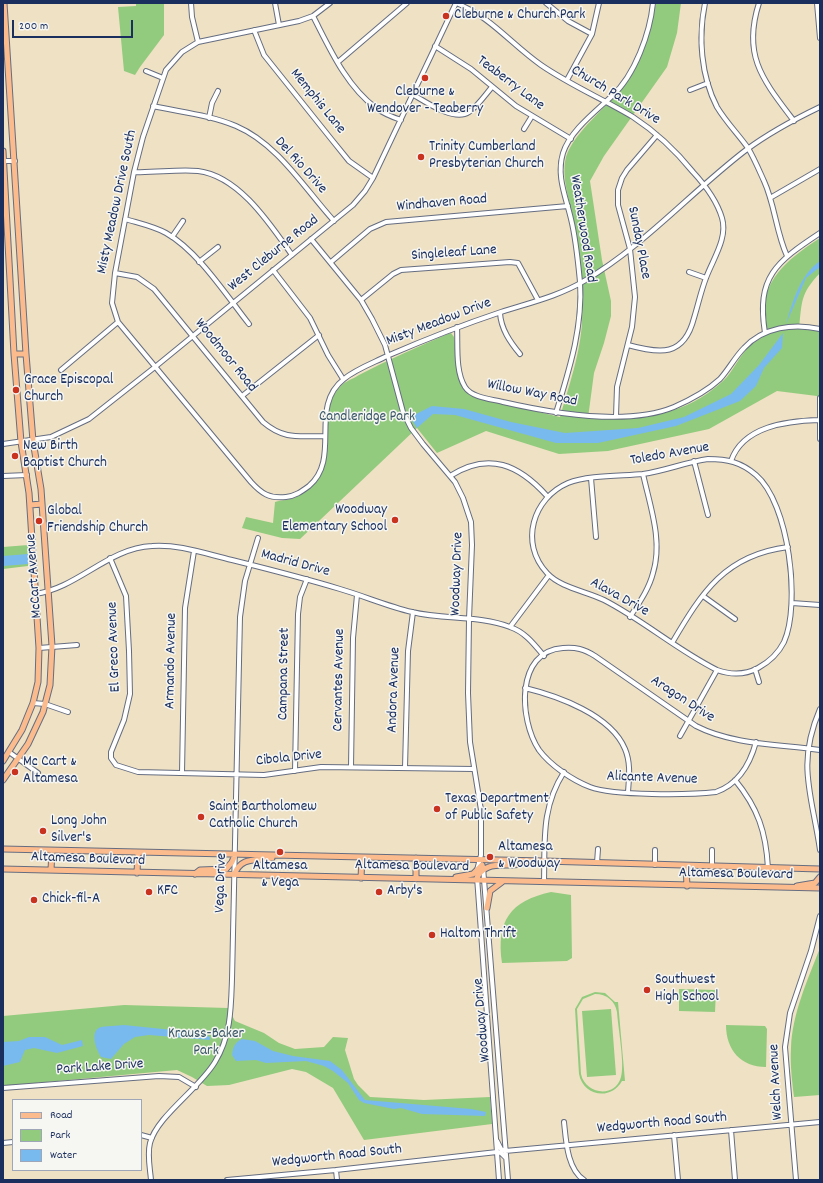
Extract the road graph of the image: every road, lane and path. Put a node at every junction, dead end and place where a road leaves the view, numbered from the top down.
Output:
1 (4, 3) edge
2 (191, 3) edge
3 (275, 3) edge
4 (330, 3) edge
5 (408, 3) edge
6 (456, 3) edge
7 (546, 3) edge
8 (599, 3) edge
9 (652, 3) edge
10 (705, 3) edge
11 (759, 3) edge
12 (817, 3) edge
13 (313, 16) junction
14 (279, 25) junction
15 (254, 30) junction
16 (592, 34) junction
17 (820, 38) edge
18 (198, 42) junction
19 (435, 46) junction
20 (5, 62) edge
21 (338, 62) junction
22 (146, 71) dead end
23 (163, 78) junction
24 (567, 80) junction
25 (708, 83) junction
26 (492, 87) junction
27 (690, 90) dead end
28 (218, 91) dead end
29 (412, 94) junction
30 (605, 101) junction
31 (152, 106) junction
32 (820, 108) edge
33 (532, 116) junction
34 (209, 118) junction
35 (401, 120) junction
36 (794, 121) junction
37 (524, 129) dead end
38 (657, 135) junction
39 (571, 139) junction
40 (748, 149) junction
41 (3, 151) edge
42 (3, 160) edge
43 (15, 160) junction
44 (820, 169) edge
45 (134, 172) junction
46 (373, 178) junction
47 (705, 185) junction
48 (770, 198) junction
49 (568, 206) junction
50 (5, 211) edge
51 (124, 219) junction
52 (183, 221) dead end
53 (334, 221) junction
54 (820, 233) edge
55 (172, 237) junction
56 (311, 239) junction
57 (218, 247) dead end
58 (630, 249) junction
59 (292, 255) junction
60 (787, 256) junction
61 (199, 262) junction
62 (331, 262) junction
63 (273, 270) junction
64 (689, 272) dead end
65 (115, 273) junction
66 (706, 278) junction
67 (580, 283) junction
68 (361, 300) junction
69 (538, 300) junction
70 (233, 304) junction
71 (500, 313) junction
72 (118, 322) junction
73 (249, 324) dead end
74 (458, 327) junction
75 (820, 329) edge
76 (765, 333) junction
77 (319, 335) junction
78 (193, 336) junction
79 (628, 345) junction
80 (14, 354) junction
81 (26, 354) junction
82 (520, 354) dead end
83 (388, 356) junction
84 (155, 367) junction
85 (61, 370) dead end
86 (343, 379) junction
87 (242, 396) junction
88 (820, 398) edge
89 (556, 413) junction
90 (616, 416) junction
91 (819, 420) junction
92 (325, 436) junction
93 (820, 439) edge
94 (33, 441) junction
95 (21, 442) junction
96 (3, 444) edge
97 (731, 460) junction
98 (694, 461) junction
99 (643, 474) junction
100 (26, 475) junction
101 (3, 476) edge
102 (450, 476) junction
103 (591, 478) junction
104 (547, 496) junction
105 (42, 504) junction
106 (30, 505) junction
107 (708, 515) dead end
108 (596, 537) dead end
109 (258, 538) dead end
110 (788, 547) junction
111 (194, 551) junction
112 (110, 558) junction
113 (250, 565) junction
114 (549, 575) junction
115 (307, 580) junction
116 (48, 591) junction
117 (35, 594) junction
118 (357, 595) junction
119 (703, 596) junction
120 (792, 603) junction
121 (820, 605) edge
122 (413, 612) junction
123 (630, 617) junction
124 (469, 619) junction
125 (735, 619) dead end
126 (510, 627) junction
127 (672, 643) junction
128 (77, 645) dead end
129 (52, 646) junction
130 (39, 648) junction
131 (544, 656) junction
132 (755, 669) junction
133 (717, 670) junction
134 (759, 682) dead end
135 (525, 688) junction
136 (33, 703) junction
137 (45, 704) junction
138 (820, 709) edge
139 (68, 712) dead end
140 (689, 721) junction
141 (680, 736) dead end
142 (756, 742) junction
143 (808, 748) junction
144 (820, 750) edge
145 (10, 752) junction
146 (19, 758) junction
147 (111, 758) joint
148 (3, 761) edge
149 (351, 767) junction
150 (405, 768) junction
151 (474, 768) junction
152 (294, 770) junction
153 (564, 772) junction
154 (38, 773) dead end
155 (182, 773) junction
156 (237, 775) junction
157 (3, 780) edge
158 (735, 780) junction
159 (628, 792) junction
160 (3, 849) edge
161 (598, 849) dead end
162 (13, 850) junction
163 (655, 850) dead end
164 (712, 850) dead end
165 (820, 850) edge
166 (52, 851) junction
167 (138, 852) junction
168 (3, 853) edge
169 (235, 855) junction
170 (279, 856) junction
171 (362, 857) junction
172 (416, 858) junction
173 (528, 860) junction
174 (544, 861) junction
175 (597, 863) junction
176 (482, 865) junction
177 (655, 865) junction
178 (686, 866) junction
179 (712, 867) junction
180 (768, 868) junction
181 (3, 869) edge
182 (820, 869) edge
183 (51, 870) junction
184 (477, 871) junction
185 (137, 873) junction
186 (195, 874) junction
187 (234, 874) junction
188 (820, 877) edge
189 (361, 878) junction
190 (416, 879) junction
191 (436, 879) junction
192 (476, 880) junction
193 (485, 881) junction
194 (503, 881) junction
195 (544, 882) junction
196 (687, 886) junction
197 (790, 888) junction
198 (820, 888) edge
199 (487, 908) junction
200 (820, 916) edge
201 (479, 928) junction
202 (489, 928) junction
203 (196, 1087) junction
204 (3, 1088) edge
205 (564, 1122) dead end
206 (820, 1122) edge
207 (791, 1125) junction
208 (731, 1130) junction
209 (674, 1134) junction
210 (142, 1135) edge
211 (152, 1138) junction
212 (496, 1139) junction
213 (567, 1145) junction
214 (505, 1151) junction
215 (497, 1152) junction
216 (506, 1159) junction
217 (336, 1170) junction
218 (151, 1180) edge
219 (227, 1180) edge
220 (337, 1180) edge
221 (499, 1180) edge
222 (508, 1180) edge
223 (584, 1180) edge
224 (678, 1180) edge
225 (734, 1180) edge
226 (796, 1180) edge

1 - 20 main road, McCart Avenue
2 - 18 street
3 - 14 street
4 - 13 street, Misty Meadow Drive South
5 - 21 street
6 - 19 street, West Cleburne Road
6 - 24 street, Church Park Drive
7 - 16 street
8 - 16 street
9 - 30 street, Weatherwood Road
10 - 25 street
11 - 36 street
12 - 17 street
13 - 14 street, Misty Meadow Drive South
13 - 21 street
14 - 15 street, Misty Meadow Drive South
15 - 18 street, Misty Meadow Drive South
15 - 46 street, Memphis Lane
16 - 24 street
18 - 23 street, Misty Meadow Drive South
19 - 26 street, Teaberry Lane
19 - 29 street, West Cleburne Road
20 - 43 main road, McCart Avenue
21 - 35 street
22 - 23 street
23 - 31 street, Misty Meadow Drive South
24 - 30 street, Church Park Drive
25 - 27 street
25 - 40 street
26 - 29 street
26 - 33 street, Teaberry Lane
28 - 34 street
29 - 35 street, West Cleburne Road
30 - 38 street, Church Park Drive
30 - 39 street, Weatherwood Road
31 - 34 street, Del Rio Drive
31 - 45 street, Misty Meadow Drive South
32 - 36 street, Misty Meadow Drive
33 - 37 street
33 - 39 street, Teaberry Lane
34 - 53 street, Del Rio Drive
35 - 46 street, West Cleburne Road
36 - 40 street, Misty Meadow Drive
38 - 47 street, Church Park Drive
38 - 58 street, Sunday Place
39 - 49 street, Weatherwood Road
40 - 47 street, Misty Meadow Drive
40 - 48 street
41 - 42 main road, McCart Avenue
42 - 43 street
42 - 50 main road, McCart Avenue
43 - 81 main road, McCart Avenue
44 - 48 street
45 - 51 street, Misty Meadow Drive South
45 - 59 street
46 - 53 street, West Cleburne Road
47 - 58 street, Misty Meadow Drive
47 - 66 street, Church Park Drive
48 - 60 street
49 - 62 street, Windhaven Road
49 - 67 street, Weatherwood Road
50 - 80 main road, McCart Avenue
51 - 55 street
51 - 65 street, Misty Meadow Drive South
52 - 55 street
53 - 56 street, West Cleburne Road
54 - 60 street
55 - 61 street
56 - 59 street, West Cleburne Road
56 - 62 street, Woodway Drive
57 - 61 street
58 - 67 street, Misty Meadow Drive
58 - 79 street, Sunday Place
59 - 63 street, West Cleburne Road
60 - 76 street
61 - 70 street
62 - 68 street, Woodway Drive
63 - 70 street, West Cleburne Road
63 - 77 street
64 - 66 street
65 - 72 street, Misty Meadow Drive South
65 - 78 street, Woodmoor Road
66 - 79 street, Church Park Drive
67 - 69 street, Misty Meadow Drive
67 - 89 street, Weatherwood Road
68 - 69 street, Singleleaf Lane
68 - 83 street, Woodway Drive
69 - 71 street, Misty Meadow Drive
70 - 73 street
70 - 78 street, West Cleburne Road
71 - 74 street, Misty Meadow Drive
71 - 82 street
72 - 84 street, Misty Meadow Drive South
72 - 85 street
74 - 83 street, Misty Meadow Drive
74 - 89 street, Willow Way Road
75 - 76 street, Willow Way Road
76 - 90 street, Willow Way Road
77 - 86 street
77 - 87 street
78 - 84 street, West Cleburne Road
78 - 87 street, Woodmoor Road
79 - 90 street, Sunday Place
80 - 81 main road
80 - 95 main road, McCart Avenue
81 - 94 main road, McCart Avenue
83 - 86 street, Misty Meadow Drive
83 - 102 street, Woodway Drive
84 - 92 street, Misty Meadow Drive
84 - 94 street, West Cleburne Road
86 - 92 street, Misty Meadow Drive
87 - 92 street, Woodmoor Road
88 - 91 street
89 - 90 street, Willow Way Road
91 - 93 street
91 - 97 street
94 - 95 street, West Cleburne Road
94 - 105 main road, McCart Avenue
95 - 96 street, West Cleburne Road
95 - 100 main road, McCart Avenue
97 - 98 street, Toledo Avenue
97 - 110 street, Toledo Avenue
98 - 99 street, Toledo Avenue
98 - 107 street
99 - 103 street, Toledo Avenue
99 - 123 street
100 - 101 street
100 - 106 main road, McCart Avenue
102 - 104 street
102 - 124 street, Woodway Drive
103 - 104 street, Toledo Avenue
103 - 108 street
104 - 114 street, Alava Drive
105 - 106 main road
105 - 116 main road, McCart Avenue
106 - 117 main road, McCart Avenue
109 - 113 street, Vega Drive
110 - 119 street
110 - 120 street, Toledo Avenue
111 - 112 street, Madrid Drive
111 - 113 street, Madrid Drive
111 - 155 street, Armando Avenue
112 - 116 street, Madrid Drive
112 - 147 street, El Greco Avenue
113 - 115 street, Madrid Drive
113 - 156 street, Vega Drive
114 - 123 street, Alava Drive
114 - 126 street
115 - 118 street, Madrid Drive
115 - 152 street, Campana Street
116 - 117 street, Madrid Drive
116 - 129 main road, McCart Avenue
117 - 130 main road, McCart Avenue
118 - 122 street, Madrid Drive
118 - 149 street, Cervantes Avenue
119 - 125 street
119 - 127 street
120 - 121 street
120 - 132 street, Alava Drive
122 - 124 street, Madrid Drive
122 - 150 street, Andora Avenue
123 - 127 street, Alava Drive
124 - 126 street, Madrid Drive
124 - 151 street, Woodway Drive
126 - 131 street, Madrid Drive
127 - 133 street, Alava Drive
128 - 129 street
129 - 130 street
129 - 137 main road, McCart Avenue
130 - 136 main road, McCart Avenue
131 - 135 street, Alicante Avenue
131 - 140 street, Aragon Drive
132 - 133 street, Alava Drive
132 - 134 street
133 - 140 street
135 - 153 street, Alicante Avenue
135 - 159 street
136 - 137 street
136 - 145 main road, McCart Avenue
137 - 139 street
137 - 146 main road, McCart Avenue
138 - 143 street
140 - 141 street
140 - 142 street, Aragon Drive
142 - 143 street, Aragon Drive
142 - 158 street, Alicante Avenue
143 - 144 street, Aragon Drive
143 - 165 street
145 - 146 street
145 - 148 main road, McCart Avenue
146 - 154 street
146 - 157 main road, McCart Avenue
147 - 155 street, Cibola Drive
149 - 150 street, Cibola Drive
149 - 152 street, Cibola Drive
150 - 151 street, Cibola Drive
151 - 176 street, Woodway Drive
152 - 156 street, Cibola Drive
153 - 159 street, Alicante Avenue
153 - 174 street
155 - 156 street, Cibola Drive
156 - 169 street, Vega Drive
158 - 159 street, Alicante Avenue
158 - 180 street
160 - 162 main road, Altamesa Boulevard
161 - 175 street
162 - 166 main road, Altamesa Boulevard
162 - 168 main road
163 - 177 street
164 - 179 street, Altamesa Boulevard
166 - 167 main road, Altamesa Boulevard
166 - 183 main road
167 - 169 main road, Altamesa Boulevard
167 - 185 main road
169 - 170 main road, Altamesa Boulevard
169 - 186 main road
169 - 187 street, Vega Drive
170 - 171 main road, Altamesa Boulevard
170 - 187 main road
171 - 172 main road, Altamesa Boulevard
171 - 189 main road
172 - 176 main road, Altamesa Boulevard
172 - 190 main road
173 - 174 main road, Altamesa Boulevard
173 - 176 main road, Altamesa Boulevard
173 - 176 main road
174 - 175 main road, Altamesa Boulevard
174 - 195 street
175 - 177 main road, Altamesa Boulevard
176 - 184 main road
176 - 192 main road
176 - 193 street, Woodway Drive
177 - 178 main road, Altamesa Boulevard
178 - 179 main road, Altamesa Boulevard
178 - 196 main road
179 - 180 main road, Altamesa Boulevard
180 - 182 main road, Altamesa Boulevard
181 - 183 main road, Altamesa Boulevard
183 - 185 main road, Altamesa Boulevard
184 - 191 main road
184 - 192 street, Woodway Drive
185 - 186 main road, Altamesa Boulevard
186 - 187 main road, Altamesa Boulevard
187 - 189 main road, Altamesa Boulevard
187 - 203 street, Vega Drive
188 - 197 main road
189 - 190 main road, Altamesa Boulevard
190 - 191 main road, Altamesa Boulevard
191 - 192 main road, Altamesa Boulevard
192 - 193 main road, Altamesa Boulevard
192 - 201 street, Woodway Drive
193 - 194 main road, Altamesa Boulevard
193 - 199 street, Woodway Drive
194 - 195 main road, Altamesa Boulevard
194 - 199 main road
195 - 196 main road, Altamesa Boulevard
196 - 197 main road, Altamesa Boulevard
197 - 198 main road, Altamesa Boulevard
199 - 202 street, Woodway Drive
200 - 207 street, Welch Avenue
201 - 202 street
201 - 212 street, Woodway Drive
202 - 214 street, Woodway Drive
203 - 204 street, Park Lake Drive
203 - 211 street, Vega Drive
205 - 213 street
206 - 207 street, Wedgworth Road South
207 - 208 street, Wedgworth Road South
207 - 226 street, Welch Avenue
208 - 209 street, Wedgworth Road South
208 - 225 street
209 - 213 street, Wedgworth Road South
209 - 224 street
210 - 211 street
211 - 218 street, Vega Drive
212 - 214 street
212 - 215 street, Woodway Drive
213 - 214 street, Wedgworth Road South
213 - 223 street
214 - 216 street, Woodway Drive
215 - 216 street
215 - 217 street, Wedgworth Road South
215 - 221 street, Woodway Drive
216 - 222 street, Woodway Drive
217 - 219 street, Wedgworth Road South
217 - 220 street

